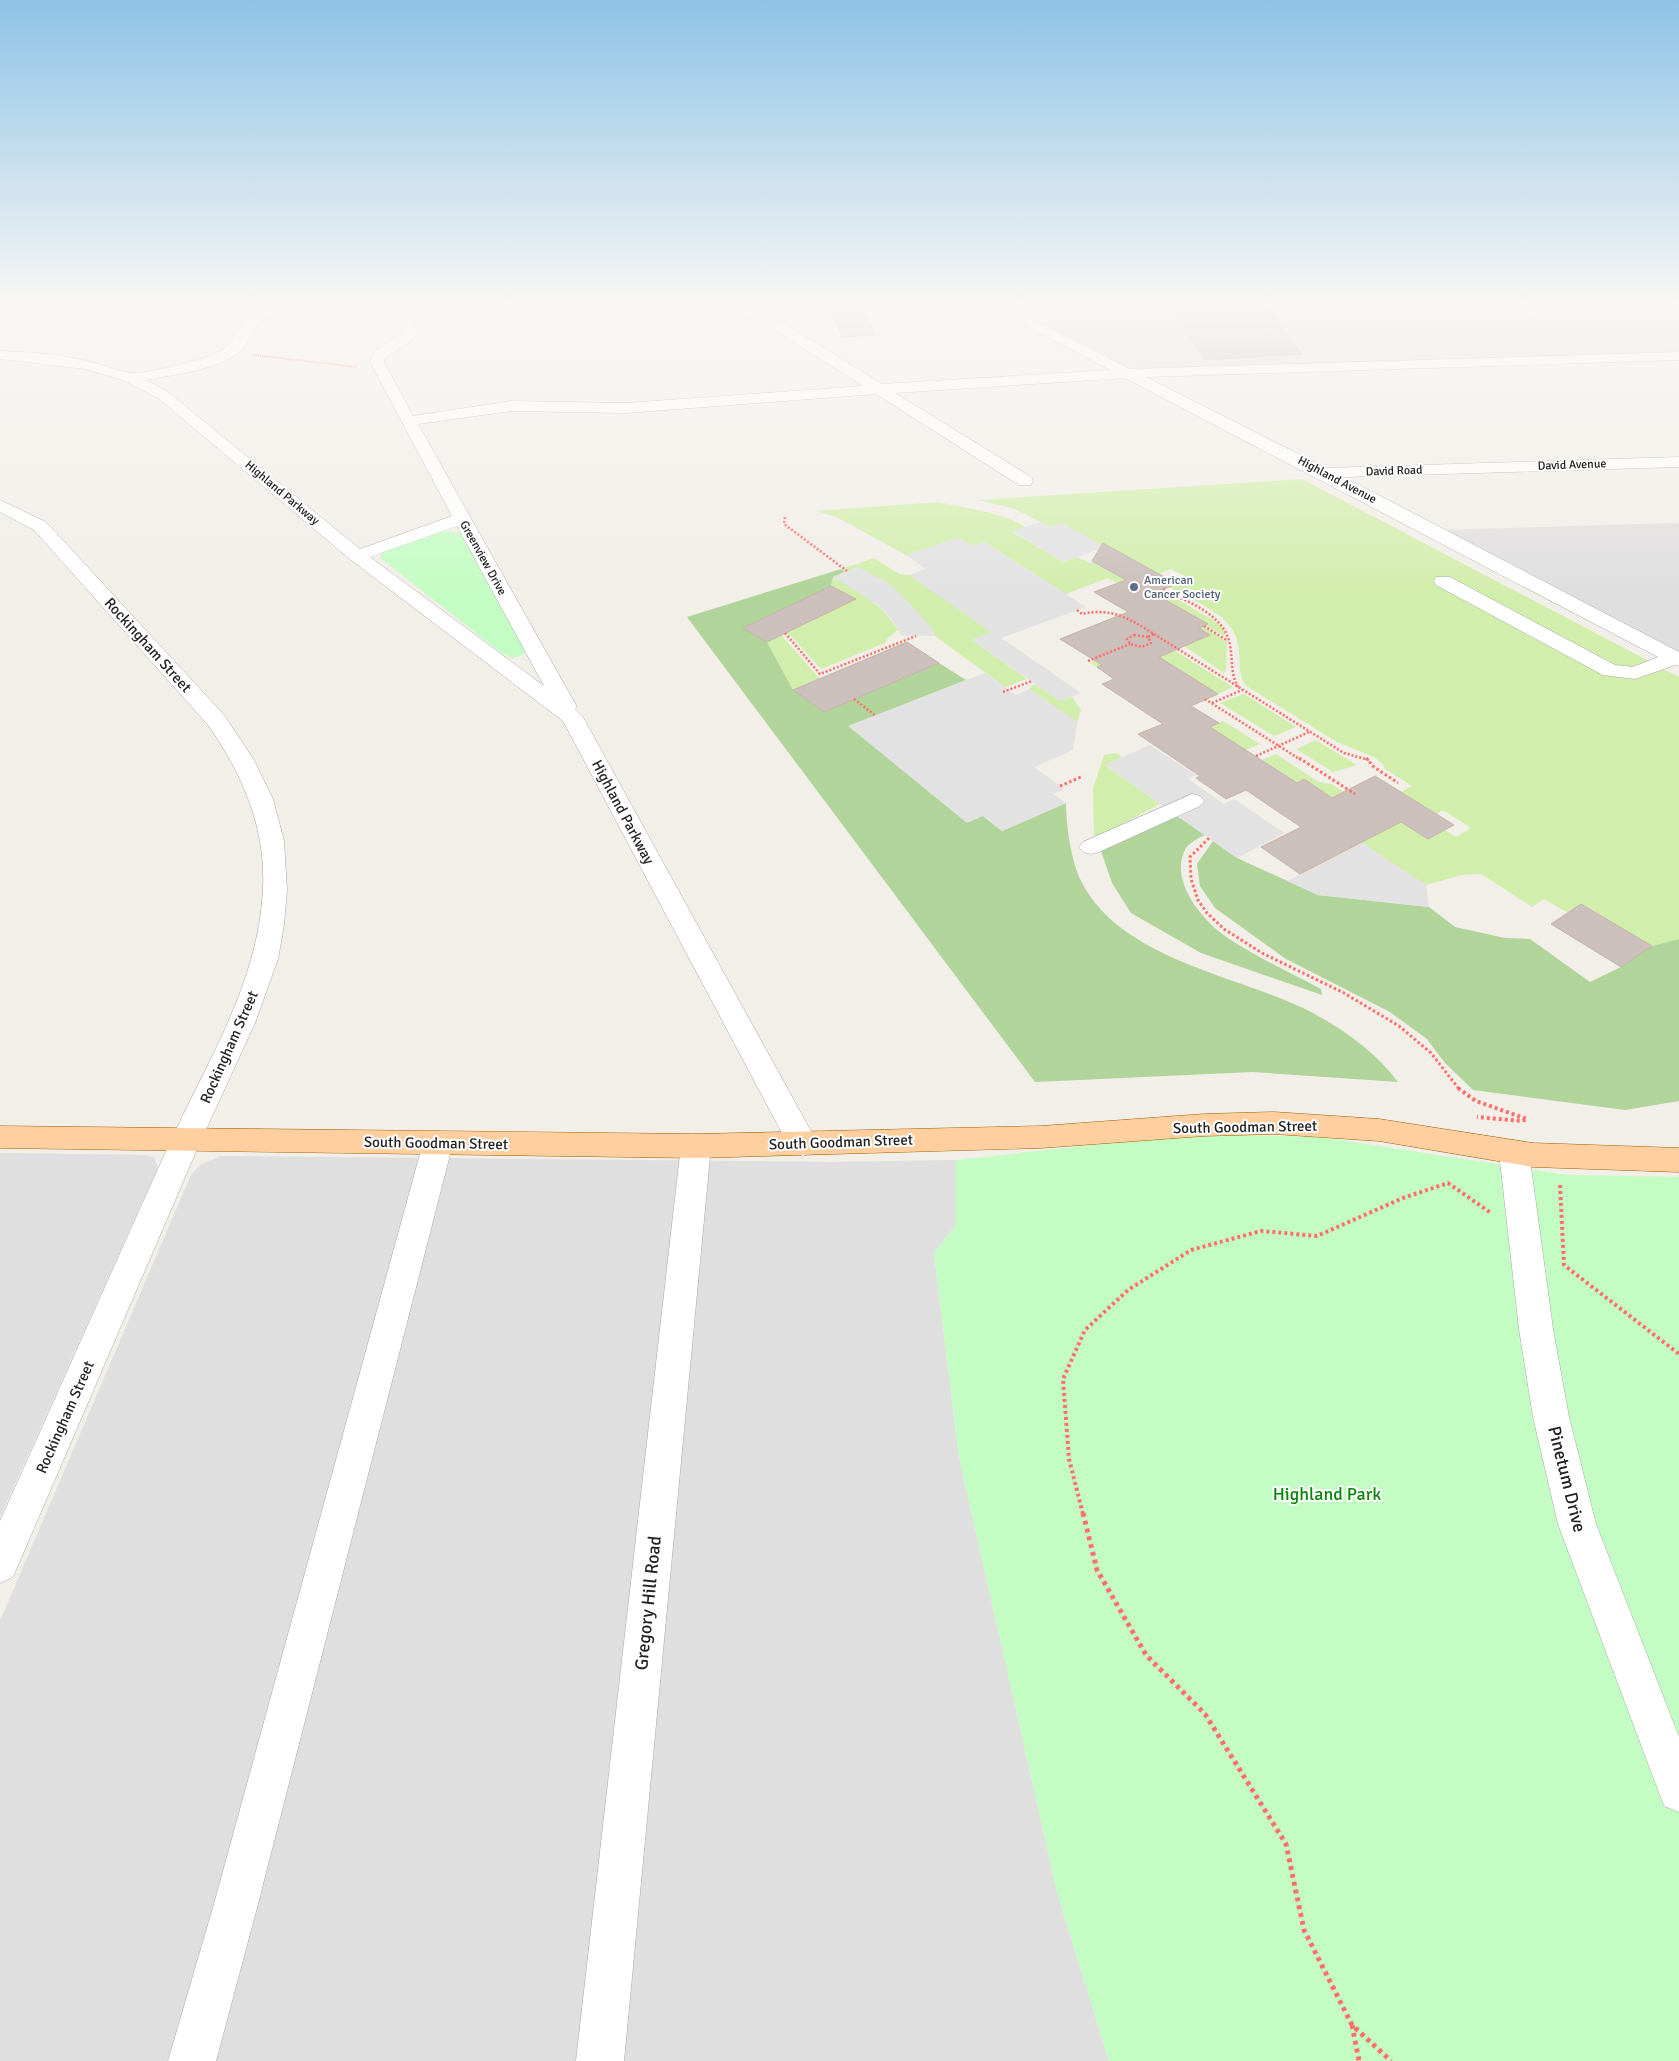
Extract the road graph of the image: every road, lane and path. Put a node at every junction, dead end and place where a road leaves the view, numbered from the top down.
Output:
1 (170, 401) edge
2 (397, 401) edge
3 (717, 401) edge
4 (899, 401) edge
5 (1183, 401) edge
6 (408, 422) junction
7 (1679, 462) edge
8 (1465, 468) joint
9 (1323, 473) junction
10 (1025, 481) dead end
11 (0, 505) edge
12 (785, 517) dead end
13 (461, 519) junction
14 (357, 556) junction
15 (847, 571) dead end
16 (1442, 581) dead end
17 (1163, 590) dead end
18 (1077, 610) dead end
19 (1204, 626) dead end
20 (785, 633) dead end
21 (1154, 634) junction
22 (916, 636) dead end
23 (1148, 637) junction
24 (1229, 641) junction
25 (1130, 644) junction
26 (1677, 659) edge
27 (1088, 661) dead end
28 (1032, 682) dead end
29 (1238, 687) junction
30 (1242, 690) junction
31 (1004, 692) dead end
32 (854, 699) dead end
33 (1205, 699) dead end
34 (1211, 703) junction
35 (876, 716) dead end
36 (572, 717) junction
37 (1309, 731) junction
38 (1279, 746) junction
39 (1256, 756) dead end
40 (1083, 776) dead end
41 (1398, 783) dead end
42 (1060, 786) dead end
43 (1355, 794) dead end
44 (1192, 801) dead end
45 (1209, 838) dead end
46 (1091, 847) dead end
47 (1477, 1117) dead end
48 (0, 1137) edge
49 (186, 1140) junction
50 (438, 1143) junction
51 (803, 1144) junction
52 (696, 1146) junction
53 (1514, 1152) junction
54 (1679, 1160) edge
55 (1560, 1185) dead end
56 (1494, 1216) dead end
57 (1679, 1354) edge
58 (0, 1564) edge
59 (1679, 1790) edge
60 (1352, 2025) junction
61 (192, 2061) edge
62 (600, 2061) edge
63 (1359, 2061) edge
64 (1391, 2061) edge

1 - 14 street, Highland Parkway
2 - 6 street, Greenview Drive
3 - 6 street
4 - 10 street
5 - 9 street, Highland Avenue
6 - 13 street, Greenview Drive
7 - 8 street, David Avenue
8 - 9 street, David Road
9 - 26 street, Highland Avenue
11 - 49 street, Rockingham Street
12 - 15 path
13 - 14 street
13 - 36 street, Greenview Drive
14 - 36 street, Highland Parkway
16 - 26 street
17 - 24 path
18 - 21 path
19 - 24 path
20 - 22 path
21 - 23 path
21 - 29 path
23 - 25 path
23 - 25 path
24 - 29 path
25 - 27 path
28 - 31 path
29 - 30 path
30 - 34 path
30 - 37 path
32 - 35 path
33 - 34 path
34 - 38 path
36 - 51 street, Highland Parkway
37 - 38 path
37 - 41 path
38 - 39 path
38 - 43 path
40 - 42 path
44 - 46 street
45 - 47 path
48 - 49 main road, South Goodman Street
49 - 50 main road, South Goodman Street
49 - 58 street, Rockingham Street
50 - 52 main road, South Goodman Street
50 - 61 street
51 - 52 main road, South Goodman Street
51 - 53 main road, South Goodman Street
52 - 62 street, Gregory Hill Road
53 - 54 main road, South Goodman Street
53 - 59 street, Pinetum Drive
55 - 57 path
56 - 60 path
60 - 63 path
60 - 64 path

